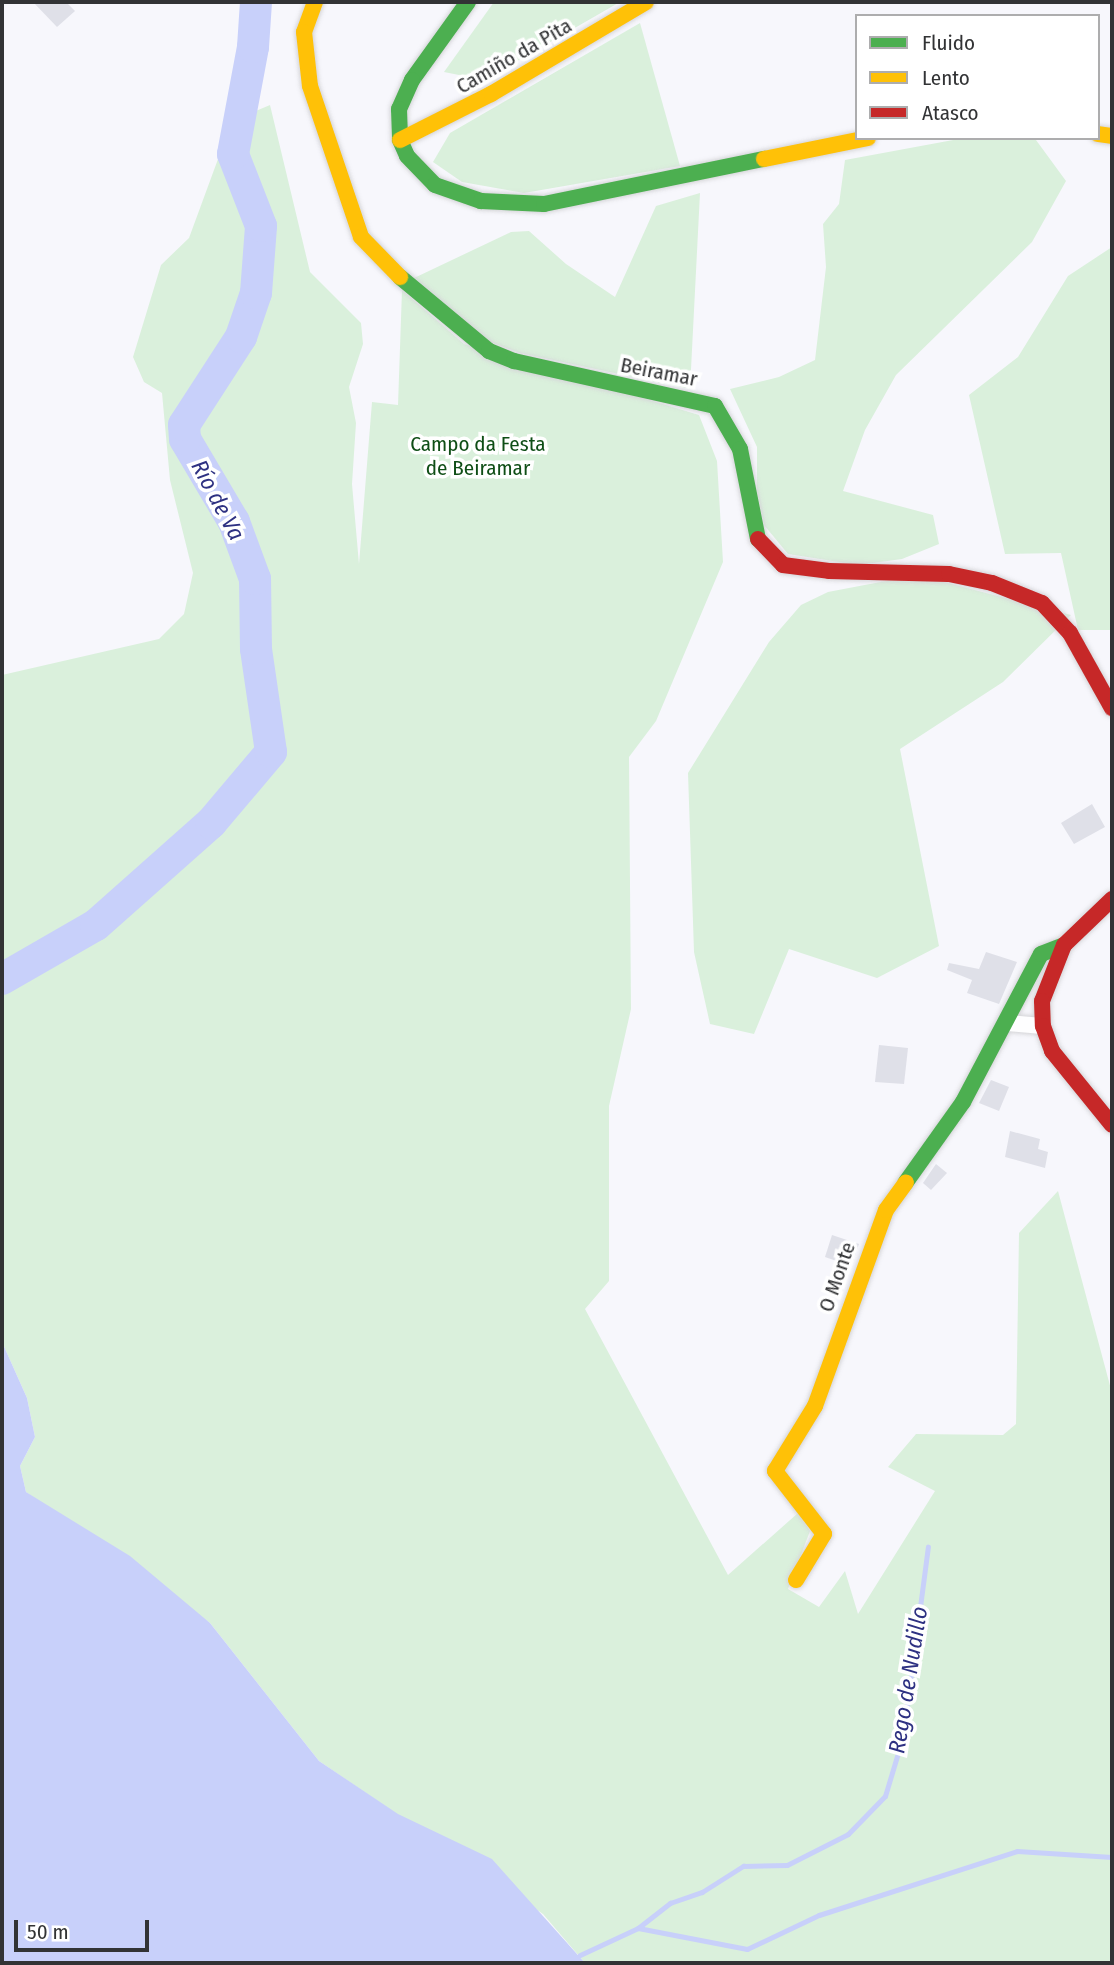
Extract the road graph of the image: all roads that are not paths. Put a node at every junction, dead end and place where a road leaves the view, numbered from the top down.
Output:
1 (315, 2) edge
2 (468, 2) edge
3 (646, 2) edge
4 (400, 140) junction
5 (858, 140) edge
6 (1112, 708) edge
7 (1112, 899) edge
8 (1064, 945) junction
9 (1007, 1023) junction
10 (1043, 1026) junction
11 (1112, 1125) edge
12 (796, 1580) dead end

1 - 6 street, Beiramar
2 - 4 street
3 - 4 street, Camiño da Pita
4 - 5 street
7 - 8 street
8 - 9 street
8 - 10 street
9 - 10 street
9 - 12 street, O Monte
10 - 11 street

